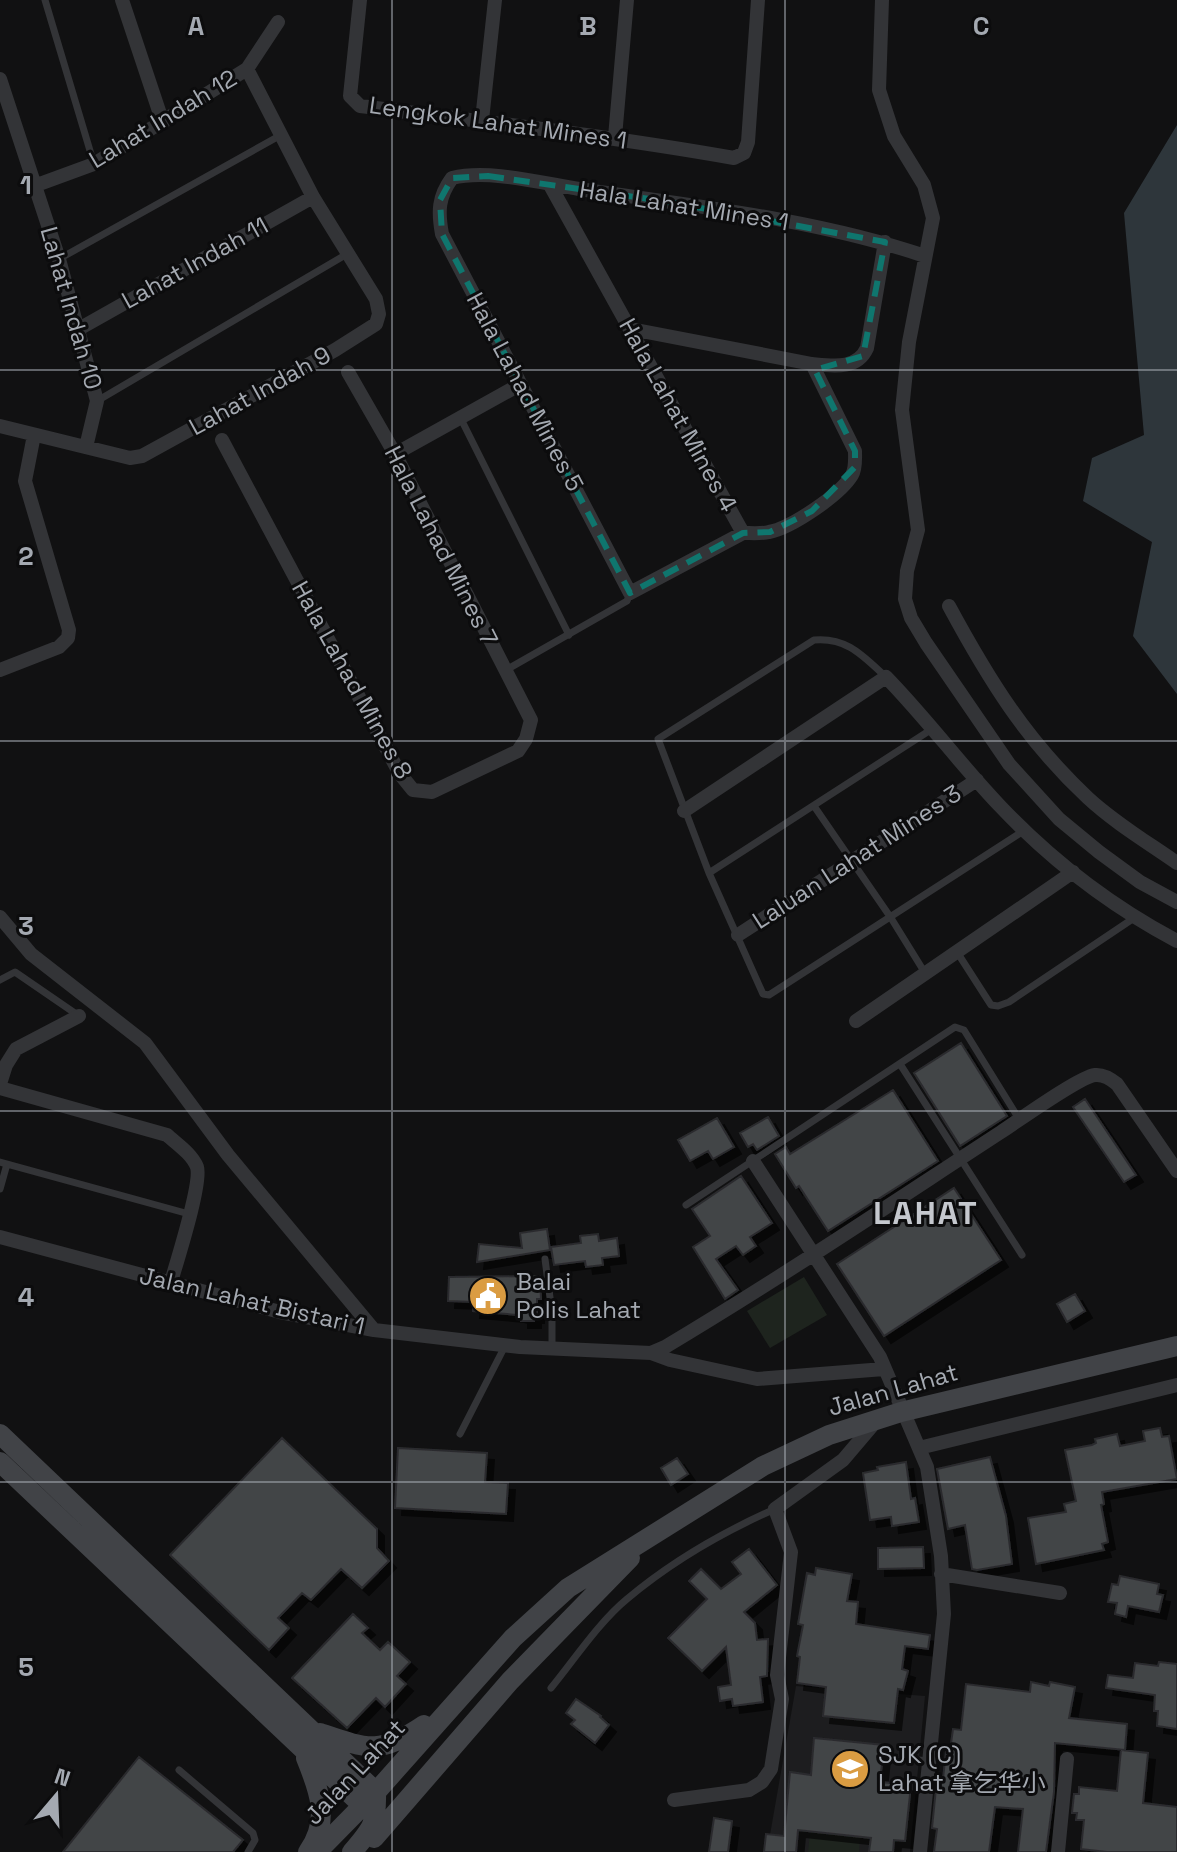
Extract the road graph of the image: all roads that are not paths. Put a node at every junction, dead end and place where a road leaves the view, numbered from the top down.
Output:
1 (45, 0) edge
2 (122, 0) edge
3 (360, 0) edge
4 (495, 0) edge
5 (627, 0) edge
6 (758, 0) edge
7 (882, 0) edge
8 (278, 22) dead end
9 (247, 69) junction
10 (0, 79) edge
11 (482, 120) junction
12 (163, 123) junction
13 (281, 135) junction
14 (615, 137) junction
15 (94, 164) junction
16 (550, 185) junction
17 (34, 186) junction
18 (445, 188) joint
19 (313, 197) junction
20 (885, 242) junction
21 (347, 254) junction
22 (925, 256) junction
23 (59, 259) junction
24 (631, 329) junction
25 (77, 330) junction
26 (812, 364) junction
27 (348, 372) dead end
28 (521, 384) junction
29 (97, 401) junction
30 (460, 418) junction
31 (0, 426) edge
32 (34, 435) junction
33 (222, 440) dead end
34 (86, 447) junction
35 (395, 454) junction
36 (743, 533) junction
37 (630, 593) junction
38 (949, 606) dead end
39 (569, 635) junction
40 (0, 670) edge
41 (506, 670) junction
42 (886, 677) junction
43 (531, 720) joint
44 (932, 729) junction
45 (977, 780) junction
46 (814, 806) junction
47 (684, 811) junction
48 (1025, 830) junction
49 (852, 862) junction
50 (1177, 863) edge
51 (1073, 872) junction
52 (709, 873) junction
53 (1177, 902) edge
54 (0, 917) edge
55 (891, 918) junction
56 (1134, 918) junction
57 (738, 935) junction
58 (1177, 941) edge
59 (957, 952) junction
60 (925, 973) junction
61 (0, 980) edge
62 (79, 1016) joint
63 (856, 1021) dead end
64 (900, 1064) junction
65 (0, 1086) edge
66 (1020, 1120) junction
67 (959, 1159) junction
68 (753, 1161) junction
69 (3, 1163) edge
70 (1177, 1171) edge
71 (0, 1189) edge
72 (686, 1205) dead end
73 (189, 1214) junction
74 (0, 1237) edge
75 (1022, 1255) dead end
76 (814, 1256) junction
77 (545, 1259) dead end
78 (171, 1282) junction
79 (374, 1330) junction
80 (505, 1346) junction
81 (1177, 1346) edge
82 (552, 1348) junction
83 (651, 1353) junction
84 (884, 1369) junction
85 (1177, 1385) edge
86 (901, 1412) junction
87 (877, 1419) junction
88 (0, 1434) edge
89 (460, 1434) dead end
90 (919, 1448) junction
91 (0, 1462) edge
92 (775, 1509) junction
93 (647, 1541) junction
94 (941, 1574) junction
95 (1060, 1593) dead end
96 (587, 1604) junction
97 (551, 1688) dead end
98 (447, 1710) junction
99 (312, 1730) junction
100 (303, 1750) junction
101 (900, 1758) dead end
102 (1067, 1759) dead end
103 (928, 1761) junction
104 (179, 1770) dead end
105 (371, 1800) junction
106 (674, 1800) dead end
107 (248, 1852) edge
108 (308, 1852) edge
109 (317, 1852) edge
110 (352, 1852) edge
111 (361, 1852) edge
112 (920, 1852) edge
113 (1058, 1852) edge

1 - 15 lane
2 - 12 street
3 - 11 street, Lengkok Lahat Mines 1
4 - 11 street
5 - 14 street
6 - 14 street, Lengkok Lahat Mines 1
7 - 22 street
8 - 9 street
9 - 12 street, Lahat Indah 12
9 - 13 street
10 - 17 street, Lahat Indah 10
11 - 14 street, Lengkok Lahat Mines 1
12 - 15 street, Lahat Indah 12
13 - 19 street
13 - 23 lane
15 - 17 street, Lahat Indah 12
16 - 18 street, Hala Lahat Mines 1
16 - 20 street, Hala Lahat Mines 1
16 - 24 street, Hala Lahat Mines 4
17 - 23 street, Lahat Indah 10
18 - 28 street, Hala Lahad Mines 5
19 - 21 street
19 - 25 street, Lahat Indah 11
20 - 22 street, Hala Lahat Mines 1
20 - 26 street
21 - 29 lane
21 - 34 street, Lahat Indah 9
22 - 53 street
23 - 25 street, Lahat Indah 10
24 - 26 street
24 - 36 street, Hala Lahat Mines 4
25 - 29 street, Lahat Indah 10
26 - 36 street
27 - 35 street, Hala Lahad Mines 7
28 - 30 street
28 - 37 street, Hala Lahad Mines 5
29 - 34 street, Lahat Indah 10
30 - 35 street
30 - 39 lane
31 - 32 street
32 - 34 street
32 - 40 street
33 - 43 street, Hala Lahad Mines 8
35 - 41 street, Hala Lahad Mines 7
36 - 37 street, Hala Lahat Mines 4
37 - 39 lane
38 - 50 street
39 - 41 lane
41 - 43 street, Hala Lahad Mines 7
42 - 44 street
42 - 47 street
42 - 47 lane
44 - 45 street
44 - 46 lane
45 - 48 street
45 - 49 street, Laluan Lahat Mines 3
46 - 49 lane
46 - 52 lane
47 - 52 lane
48 - 51 street
48 - 55 lane
49 - 55 lane
49 - 57 street, Laluan Lahat Mines 3
51 - 56 street
51 - 59 street
52 - 57 lane
54 - 79 street
55 - 57 lane
55 - 60 lane
56 - 58 street
56 - 59 lane
59 - 60 street
60 - 63 street
61 - 62 lane
62 - 65 street
64 - 66 lane
64 - 67 lane
64 - 68 lane
65 - 73 street
66 - 67 street
66 - 70 street
67 - 75 lane
67 - 76 street
68 - 72 lane
68 - 76 street
69 - 71 lane
69 - 73 lane
73 - 78 street
74 - 78 street, Jalan Lahat Bistari 1
76 - 83 street
76 - 84 street
77 - 82 lane
78 - 79 street, Jalan Lahat Bistari 1
79 - 80 street, Jalan Lahat Bistari 1
80 - 82 street, Jalan Lahat Bistari 1
80 - 89 lane
81 - 86 main road, Jalan Lahat
82 - 83 street, Jalan Lahat Bistari 1
83 - 84 street, Jalan Lahat Bistari 1
84 - 86 street
85 - 90 street
86 - 87 main road, Jalan Lahat
86 - 90 street
87 - 92 street
87 - 93 main road, Jalan Lahat
88 - 99 main road
90 - 94 street
91 - 100 main road
92 - 97 lane
92 - 106 street
93 - 96 main road, Jalan Lahat
93 - 98 main road, Jalan Lahat
94 - 95 street
94 - 103 street
96 - 105 main road
96 - 111 main road, Jalan Lahat
98 - 99 main road
98 - 105 main road, Jalan Lahat
99 - 105 main road
100 - 105 main road
100 - 108 main road
101 - 103 lane
102 - 113 street
103 - 112 street
104 - 107 lane
105 - 109 main road, Jalan Lahat
105 - 110 main road

